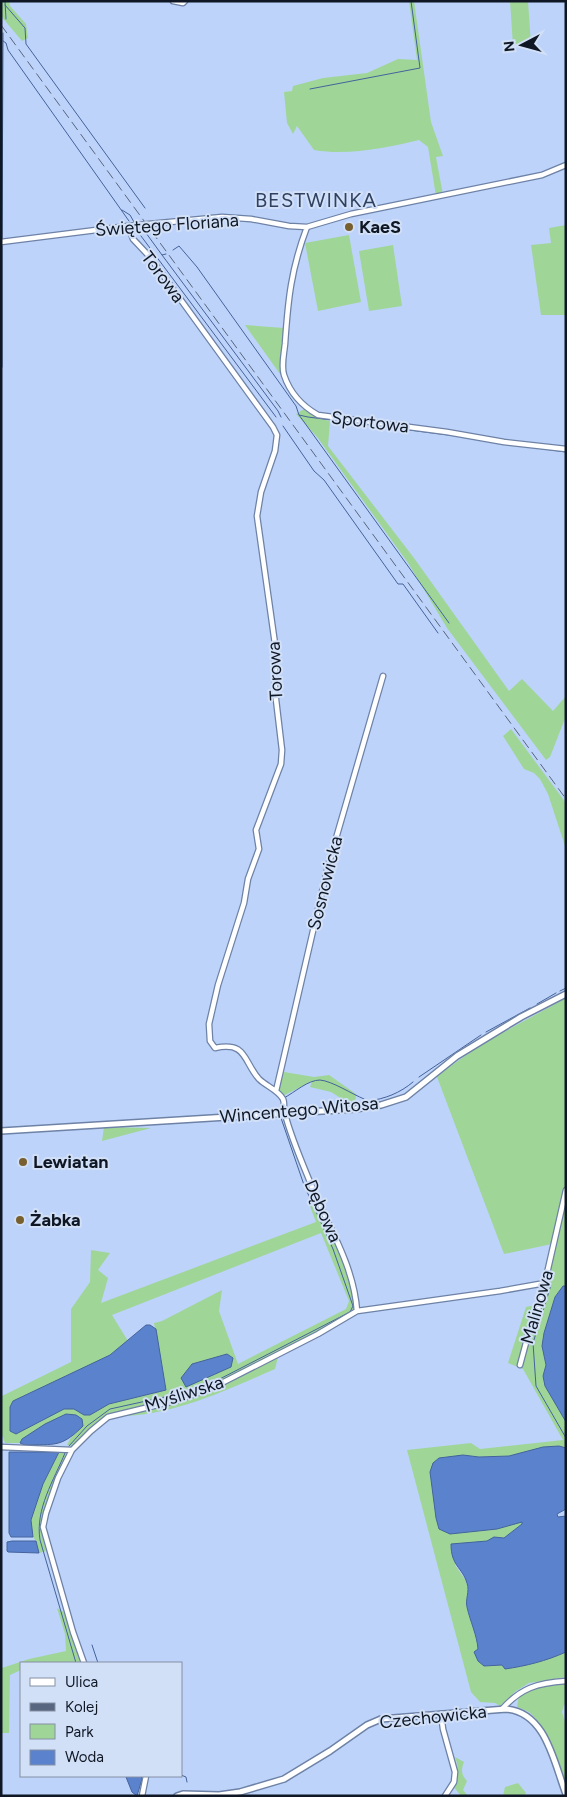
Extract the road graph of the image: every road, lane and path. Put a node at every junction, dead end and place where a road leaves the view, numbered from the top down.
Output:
1 (173, 1) edge
2 (185, 1) edge
3 (566, 165) edge
4 (128, 226) junction
5 (307, 227) junction
6 (1, 242) edge
7 (566, 449) edge
8 (383, 676) dead end
9 (566, 994) edge
10 (276, 1091) junction
11 (284, 1113) junction
12 (1, 1131) edge
13 (566, 1190) edge
14 (545, 1283) junction
15 (357, 1311) junction
16 (520, 1365) dead end
17 (1, 1447) edge
18 (72, 1450) junction
19 (84, 1662) edge
20 (566, 1681) edge
21 (502, 1709) junction
22 (442, 1714) junction
23 (146, 1777) edge
24 (566, 1794) edge
25 (198, 1795) edge
26 (142, 1796) edge
27 (177, 1796) edge
28 (445, 1796) edge

1 - 2 street
3 - 5 street, Świętego Floriana
4 - 5 street, Świętego Floriana
4 - 6 street, Świętego Floriana
4 - 10 street, Torowa
5 - 7 street, Sportowa
8 - 10 street, Sosnowicka
9 - 11 street, Wincentego Witosa
10 - 11 street, Torowa
11 - 12 street, Wincentego Witosa
11 - 15 street, Dębowa
13 - 14 street, Malinowa
14 - 15 street, Myśliwska
14 - 16 street, Malinowa
15 - 18 street, Myśliwska
17 - 18 street
18 - 19 street, Myśliwska
20 - 21 street
21 - 22 street, Czechowicka
21 - 24 street, Czechowicka
22 - 25 street, Czechowicka
22 - 28 street
23 - 26 street
25 - 27 street, Czechowicka

